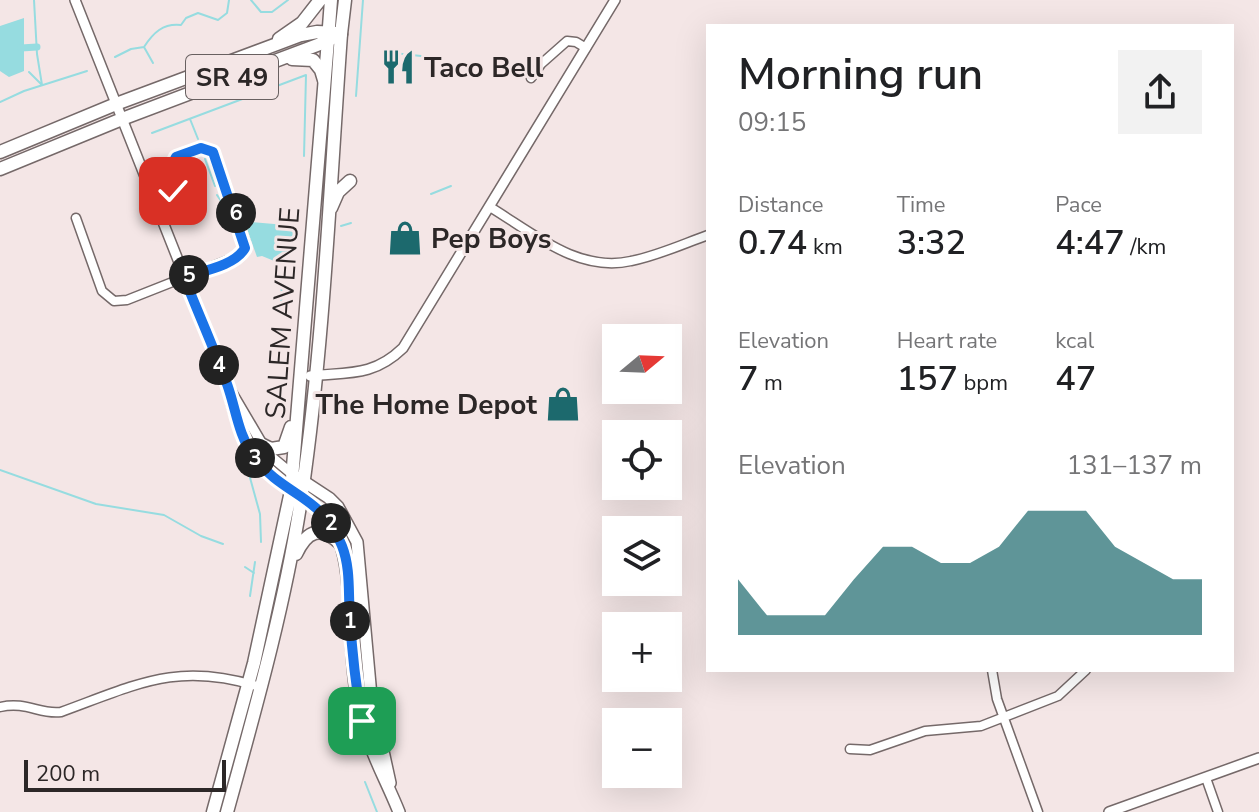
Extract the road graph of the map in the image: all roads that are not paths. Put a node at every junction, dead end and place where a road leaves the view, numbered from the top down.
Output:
1 (75, 0) edge
2 (320, 0) edge
3 (331, 0) edge
4 (345, 0) edge
5 (615, 0) edge
6 (332, 35) junction
7 (586, 48) junction
8 (263, 50) junction
9 (273, 61) junction
10 (531, 78) dead end
11 (324, 80) junction
12 (116, 104) junction
13 (122, 119) junction
14 (0, 152) edge
15 (0, 169) edge
16 (350, 181) dead end
17 (173, 191) dead end
18 (490, 207) junction
19 (328, 215) junction
20 (76, 218) dead end
21 (706, 236) edge
22 (184, 277) junction
23 (317, 375) junction
24 (302, 377) junction
25 (228, 386) junction
26 (299, 405) junction
27 (261, 444) junction
28 (298, 478) junction
29 (296, 493) junction
30 (341, 544) junction
31 (288, 572) junction
32 (992, 672) edge
33 (1084, 672) edge
34 (254, 685) junction
35 (0, 707) edge
36 (1003, 718) junction
37 (850, 749) dead end
38 (1259, 758) edge
39 (1206, 778) junction
40 (391, 792) junction
41 (213, 812) edge
42 (227, 812) edge
43 (399, 812) edge
44 (1038, 812) edge
45 (1109, 812) edge
46 (1218, 812) edge

1 - 12 street
2 - 8 main road, SR 49
3 - 6 main road, SALEM AVENUE
4 - 6 main road, SALEM AVENUE
5 - 7 street
6 - 8 main road
6 - 9 main road, SR 49
6 - 11 main road, SALEM AVENUE
6 - 19 main road, SALEM AVENUE
7 - 10 street
7 - 18 street
8 - 12 main road, SR 49
9 - 11 main road
9 - 13 main road, SR 49
11 - 24 main road, SALEM AVENUE
12 - 13 street
12 - 14 main road, SR 49
13 - 15 main road, SR 49
13 - 22 street
16 - 19 main road
17 - 22 street
18 - 21 street
18 - 23 street
19 - 23 main road, SALEM AVENUE
20 - 22 street
22 - 25 street
23 - 24 street
23 - 28 main road, SALEM AVENUE
24 - 26 main road, SALEM AVENUE
25 - 27 street
25 - 29 street
26 - 27 main road
26 - 28 main road, SALEM AVENUE
27 - 28 street
28 - 29 main road, SALEM AVENUE
28 - 40 main road
29 - 30 main road
29 - 31 main road, SALEM AVENUE
29 - 34 main road, SALEM AVENUE
30 - 31 main road
30 - 40 main road
31 - 34 main road, SALEM AVENUE
32 - 36 street
33 - 36 street
34 - 35 street
34 - 41 main road, SALEM AVENUE
34 - 42 main road, SALEM AVENUE
36 - 37 street
36 - 44 street
38 - 39 street
39 - 45 street
39 - 46 street
40 - 43 main road

